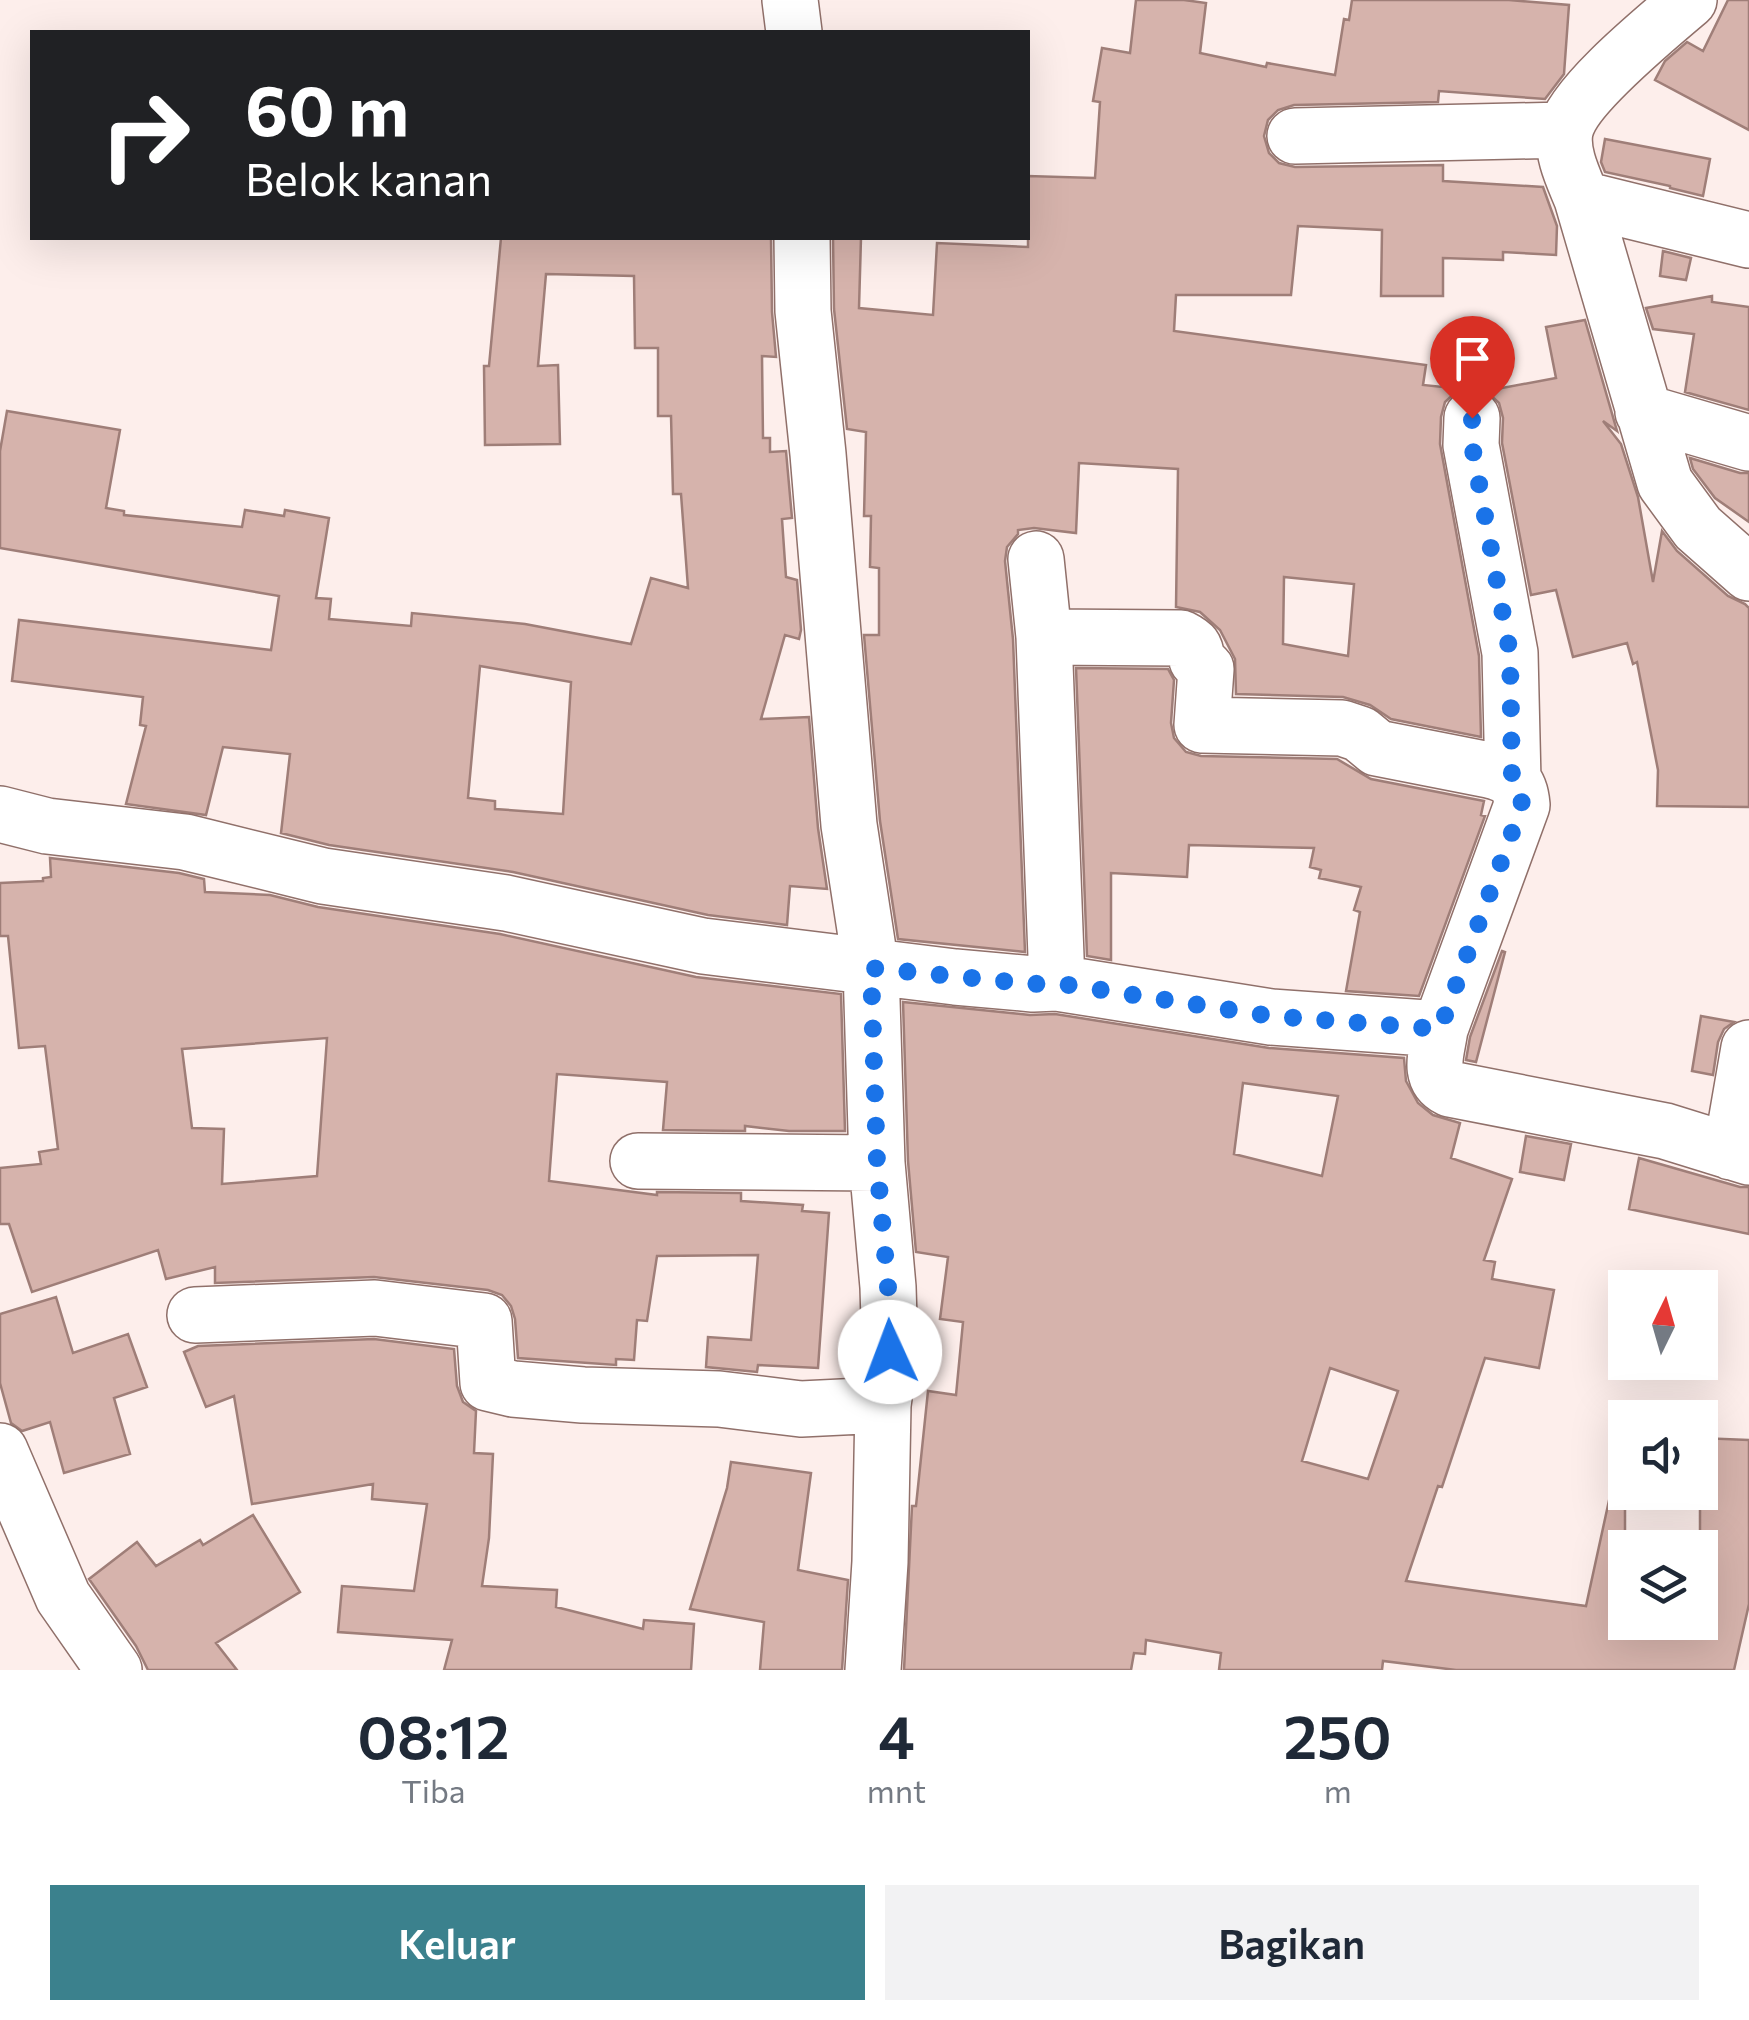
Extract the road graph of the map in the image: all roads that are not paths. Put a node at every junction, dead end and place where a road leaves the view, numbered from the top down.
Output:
1 (790, 0) edge
2 (1689, 0) edge
3 (794, 30) edge
4 (1565, 130) junction
5 (1295, 136) dead end
6 (1582, 200) junction
7 (802, 240) edge
8 (1749, 240) edge
9 (1643, 412) junction
10 (1472, 418) dead end
11 (1749, 443) edge
12 (1036, 559) dead end
13 (1749, 573) edge
14 (1044, 637) junction
15 (1512, 781) junction
16 (0, 814) edge
17 (871, 968) junction
18 (1056, 983) junction
19 (1440, 1029) junction
20 (1749, 1048) edge
21 (1740, 1154) edge
22 (638, 1161) dead end
23 (877, 1163) junction
24 (195, 1315) dead end
25 (883, 1405) junction
26 (0, 1451) edge
27 (114, 1670) edge
28 (873, 1670) edge

1 - 3 street
2 - 4 street
4 - 5 street
4 - 6 street
6 - 8 street
6 - 9 street
7 - 17 street
9 - 11 street
9 - 13 street
10 - 15 street
12 - 14 street
14 - 15 street
14 - 18 street
15 - 19 street
16 - 17 street
17 - 18 street
17 - 23 street
18 - 19 street
19 - 21 street
20 - 21 street
22 - 23 street
23 - 25 street
24 - 25 street
25 - 28 street
26 - 27 street

